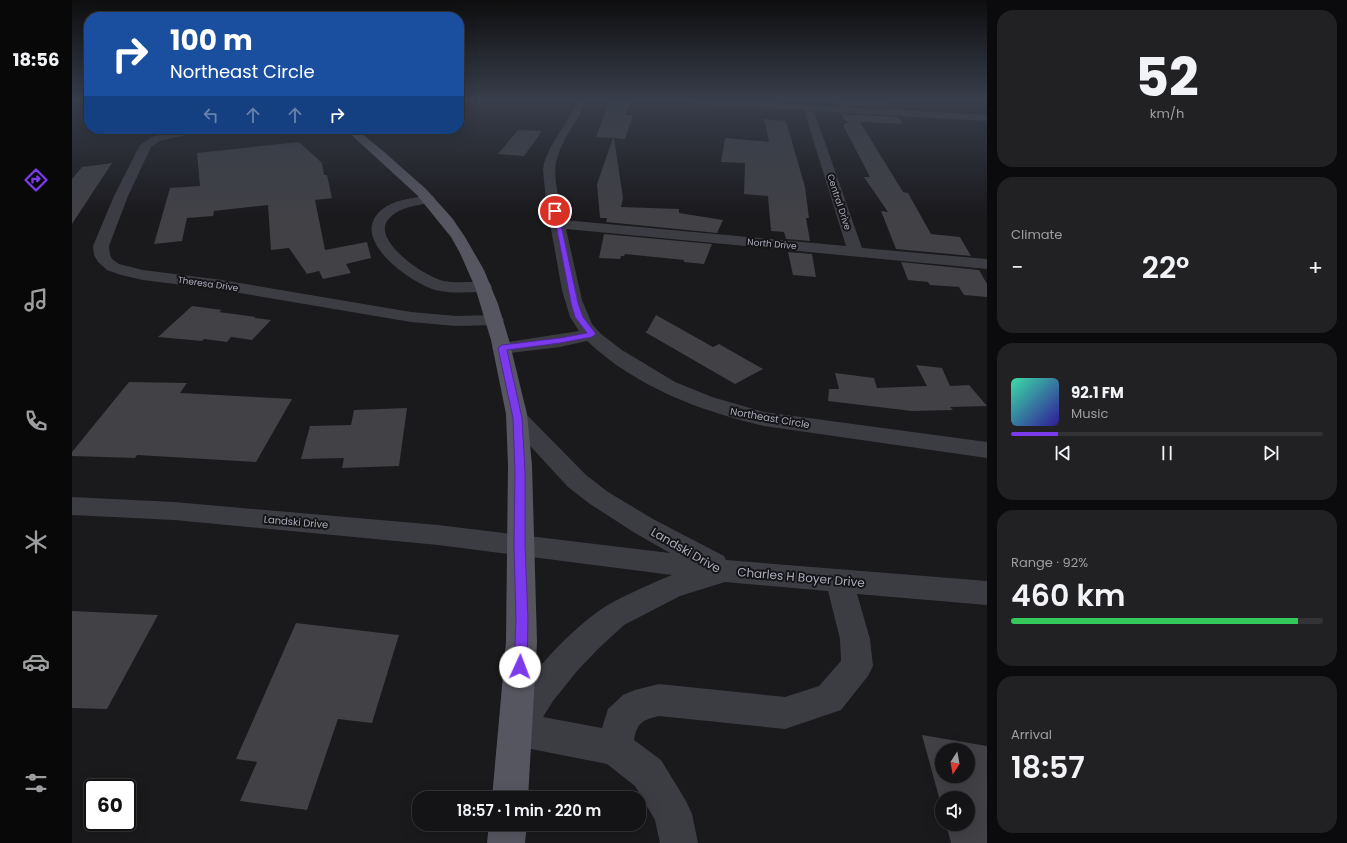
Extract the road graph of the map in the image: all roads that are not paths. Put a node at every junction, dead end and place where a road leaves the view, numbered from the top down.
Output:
1 (160, 138) edge
2 (361, 138) edge
3 (562, 138) edge
4 (818, 138) edge
5 (428, 199) junction
6 (557, 224) junction
7 (855, 251) junction
8 (987, 264) edge
9 (484, 287) junction
10 (495, 320) junction
11 (592, 334) junction
12 (502, 348) junction
13 (517, 418) junction
14 (987, 450) edge
15 (72, 506) edge
16 (520, 545) junction
17 (726, 571) junction
18 (839, 580) junction
19 (987, 593) edge
20 (516, 729) junction
21 (615, 748) junction
22 (511, 791) edge
23 (507, 831) edge
24 (506, 843) edge
25 (679, 843) edge

1 - 10 street, Theresa Drive
2 - 5 main road
3 - 6 street, Northeast Circle
4 - 7 street, Central Drive
5 - 9 main road
5 - 9 street
6 - 7 street, North Drive
6 - 11 street, Northeast Circle
7 - 8 street, North Drive
9 - 10 main road
10 - 12 main road
11 - 12 street
11 - 14 street, Northeast Circle
12 - 13 main road
13 - 16 main road
13 - 17 street, Landski Drive
15 - 16 street, Landski Drive
16 - 17 street, Charles H Boyer Drive
16 - 20 main road
17 - 18 street, Charles H Boyer Drive
17 - 20 street, Landski Drive
18 - 19 street, Charles H Boyer Drive
18 - 21 street
20 - 21 street
20 - 22 main road
21 - 25 street
23 - 24 main road

